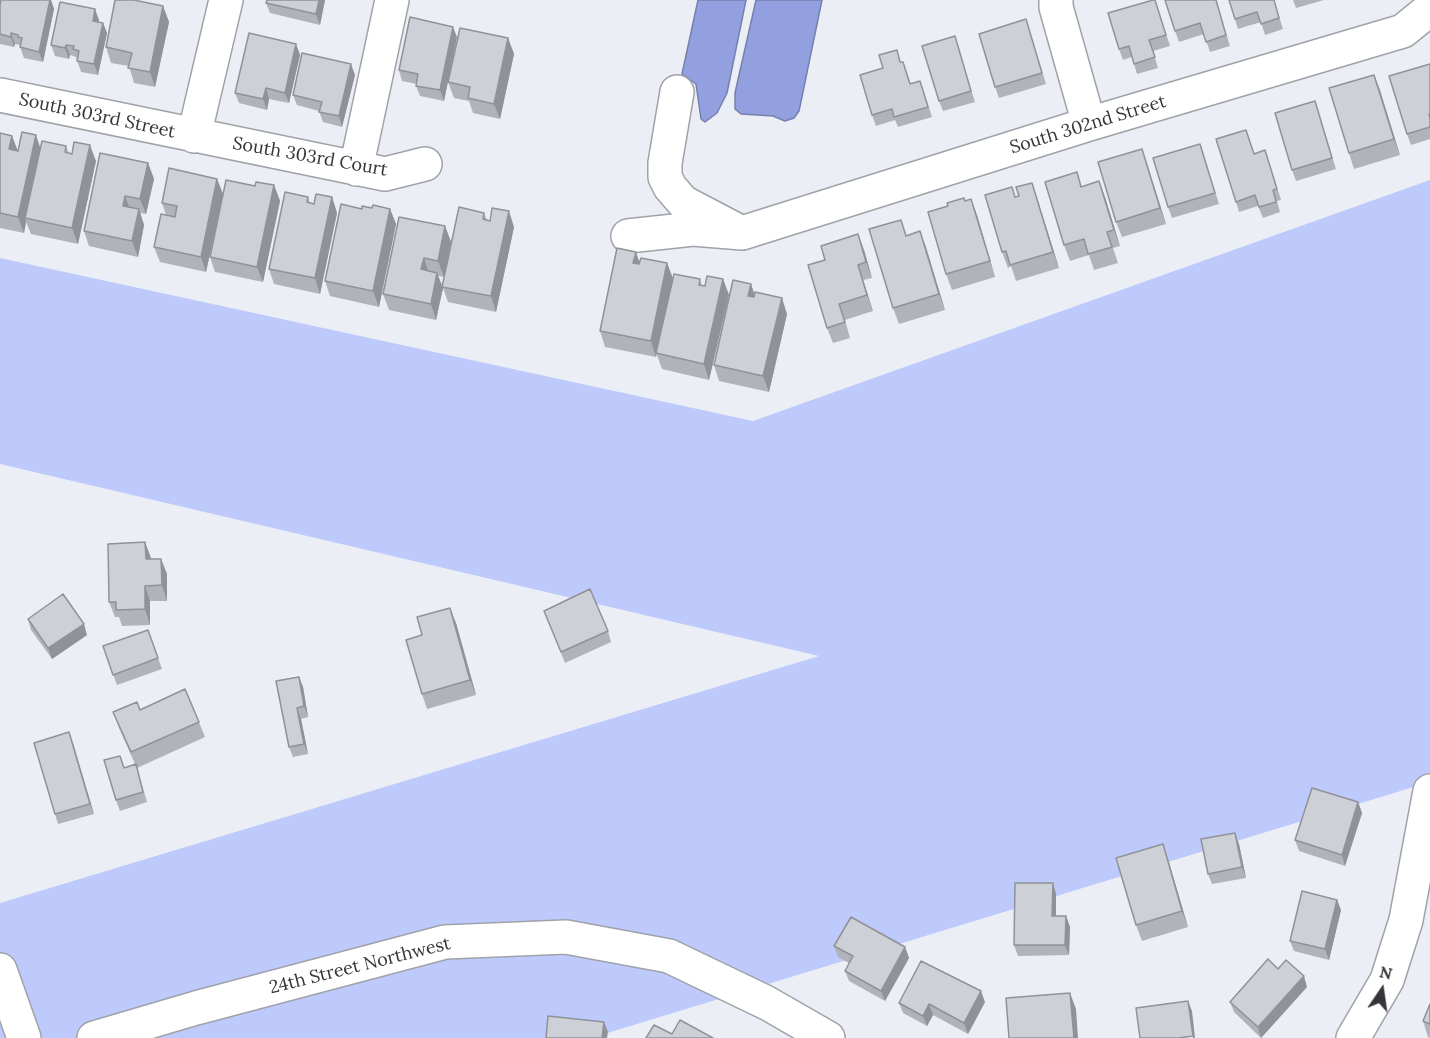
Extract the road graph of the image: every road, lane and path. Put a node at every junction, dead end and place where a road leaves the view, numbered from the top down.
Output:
1 (226, 0) edge
2 (392, 0) edge
3 (1056, 0) edge
4 (1430, 9) edge
5 (677, 92) dead end
6 (0, 95) edge
7 (1089, 124) junction
8 (194, 136) junction
9 (425, 164) dead end
10 (356, 169) junction
11 (742, 233) junction
12 (628, 236) dead end
13 (1430, 791) edge
14 (0, 970) edge
15 (24, 1038) edge
16 (94, 1038) edge
17 (828, 1038) edge
18 (1353, 1038) edge

1 - 8 street
2 - 10 street
3 - 7 street
4 - 7 street, South 302nd Street
5 - 11 street
6 - 8 street, South 303rd Street
7 - 11 street, South 302nd Street
8 - 10 street, South 303rd Court
9 - 10 street, South 303rd Court
11 - 12 street
13 - 18 street
14 - 15 street
16 - 17 street, 24th Street Northwest

